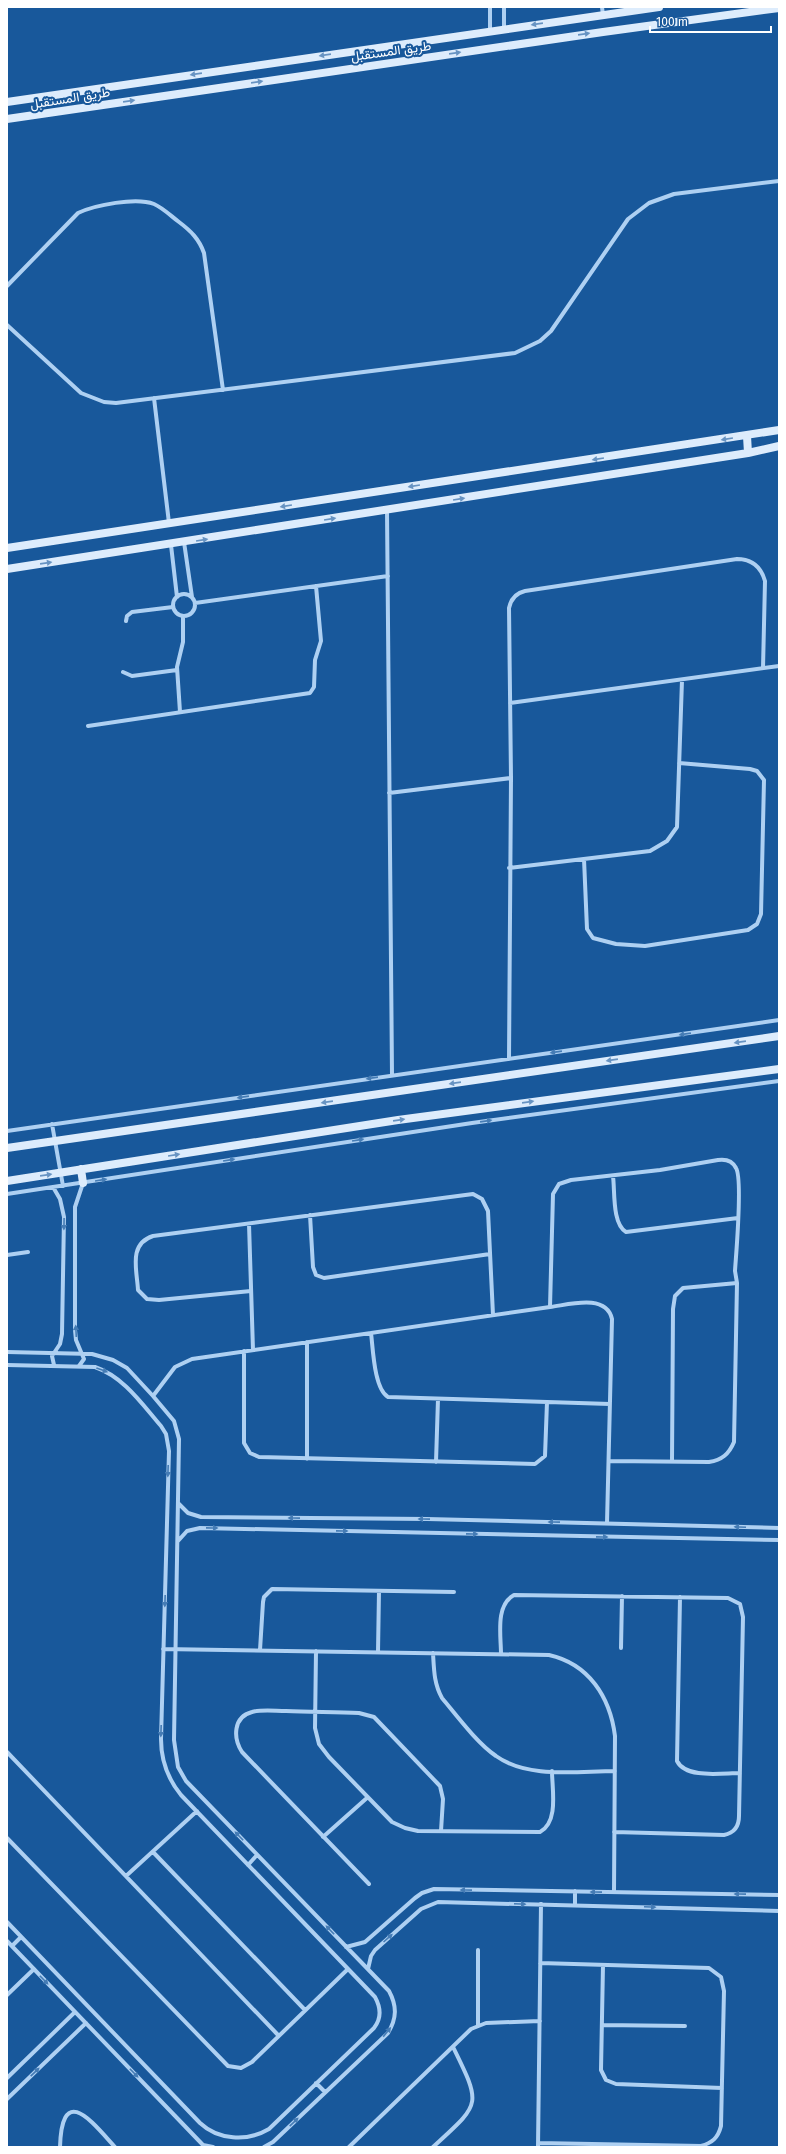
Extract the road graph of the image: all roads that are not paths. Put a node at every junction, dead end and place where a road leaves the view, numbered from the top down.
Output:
1 (490, 7) edge
2 (504, 7) edge
3 (659, 7) edge
4 (769, 8) edge
5 (779, 8) edge
6 (602, 11) edge
7 (504, 28) junction
8 (490, 30) junction
9 (7, 102) edge
10 (7, 120) edge
11 (779, 180) edge
12 (7, 286) edge
13 (7, 324) edge
14 (222, 390) junction
15 (154, 398) junction
16 (779, 430) edge
17 (747, 436) junction
18 (779, 446) edge
19 (748, 453) junction
20 (387, 510) junction
21 (169, 523) junction
22 (184, 542) junction
23 (171, 545) junction
24 (7, 548) edge
25 (7, 569) edge
26 (388, 576) junction
27 (316, 586) junction
28 (176, 597) junction
29 (192, 597) junction
30 (195, 603) junction
31 (174, 607) junction
32 (183, 616) junction
33 (126, 621) dead end
34 (779, 666) edge
35 (763, 668) junction
36 (177, 670) junction
37 (123, 672) dead end
38 (682, 680) junction
39 (510, 703) junction
40 (180, 712) junction
41 (88, 726) dead end
42 (679, 763) junction
43 (511, 778) junction
44 (389, 793) junction
45 (584, 859) junction
46 (510, 868) junction
47 (779, 1020) edge
48 (779, 1036) edge
49 (509, 1059) junction
50 (779, 1069) edge
51 (392, 1075) junction
52 (779, 1081) edge
53 (52, 1124) junction
54 (7, 1131) edge
55 (55, 1141) junction
56 (7, 1148) edge
57 (81, 1169) junction
58 (61, 1173) junction
59 (613, 1176) junction
60 (7, 1181) edge
61 (83, 1183) junction
62 (63, 1186) junction
63 (53, 1187) junction
64 (7, 1194) edge
65 (310, 1215) junction
66 (738, 1218) junction
67 (249, 1224) junction
68 (28, 1252) dead end
69 (7, 1254) edge
70 (490, 1254) junction
71 (737, 1283) junction
72 (251, 1291) junction
73 (550, 1307) junction
74 (493, 1315) junction
75 (371, 1333) junction
76 (306, 1342) junction
77 (253, 1350) junction
78 (244, 1351) junction
79 (7, 1352) edge
80 (54, 1353) junction
81 (83, 1354) junction
82 (7, 1365) edge
83 (54, 1365) junction
84 (79, 1366) junction
85 (153, 1396) junction
86 (438, 1399) junction
87 (547, 1402) junction
88 (610, 1404) junction
89 (307, 1459) junction
90 (609, 1461) junction
91 (672, 1461) junction
92 (436, 1462) junction
93 (178, 1502) junction
94 (607, 1523) junction
95 (779, 1528) edge
96 (779, 1540) edge
97 (178, 1541) junction
98 (379, 1591) junction
99 (454, 1592) dead end
100 (622, 1596) junction
101 (680, 1597) junction
102 (621, 1648) dead end
103 (163, 1649) junction
104 (175, 1649) junction
105 (260, 1650) junction
106 (316, 1651) junction
107 (378, 1652) junction
108 (433, 1653) junction
109 (501, 1654) junction
110 (315, 1712) junction
111 (7, 1752) edge
112 (552, 1771) junction
113 (615, 1771) junction
114 (740, 1773) junction
115 (368, 1796) junction
116 (197, 1811) junction
117 (441, 1831) junction
118 (614, 1832) junction
119 (323, 1837) junction
120 (7, 1838) edge
121 (153, 1852) junction
122 (258, 1855) junction
123 (248, 1865) junction
124 (126, 1876) junction
125 (368, 1884) dead end
126 (575, 1891) junction
127 (614, 1892) junction
128 (779, 1895) edge
129 (541, 1904) junction
130 (575, 1905) junction
131 (779, 1911) edge
132 (7, 1922) edge
133 (21, 1937) junction
134 (7, 1941) edge
135 (12, 1946) junction
136 (346, 1947) junction
137 (478, 1950) dead end
138 (540, 1963) junction
139 (603, 1965) junction
140 (34, 1969) junction
141 (368, 1969) junction
142 (348, 1970) junction
143 (7, 1995) edge
144 (305, 2010) junction
145 (75, 2012) junction
146 (540, 2021) junction
147 (86, 2023) junction
148 (478, 2025) junction
149 (602, 2025) junction
150 (685, 2026) dead end
151 (278, 2036) junction
152 (453, 2047) junction
153 (7, 2078) edge
154 (316, 2083) junction
155 (722, 2088) junction
156 (325, 2092) junction
157 (7, 2099) edge
158 (538, 2145) edge
159 (204, 2146) edge
160 (658, 2146) edge
161 (60, 2147) edge
162 (116, 2147) edge
163 (213, 2147) edge
164 (264, 2147) edge
165 (349, 2147) edge
166 (433, 2147) edge

1 - 8 street
2 - 7 street
3 - 6 street, طريق المستقبل
4 - 5 street, طريق المستقبل
10 -> 4 street, طريق المستقبل
6 -> 7 street, طريق المستقبل
7 - 8 street, طريق المستقبل
8 -> 9 street, طريق المستقبل
11 - 14 street
12 - 14 street
13 - 15 street
14 - 15 street
15 - 21 street
16 - 17 street
17 - 19 street
17 -> 21 street
18 - 19 street
20 -> 19 street
22 -> 20 street
20 - 26 street
21 - 24 street
22 - 23 street
22 - 29 street
25 -> 23 street
23 - 28 street
26 - 27 street
26 - 44 street
27 - 30 street
27 - 40 street
28 - 29 street
28 - 31 street
29 - 30 street
30 - 32 street
31 - 32 street
31 - 33 street
32 - 36 street
34 - 35 street
35 - 38 street
35 - 39 street
36 - 37 street
36 - 40 street
38 - 39 street
38 - 42 street
39 - 43 street
40 - 41 street
42 - 45 street
42 - 45 street
43 - 44 street
43 - 46 street
44 - 51 street
45 - 46 street
46 - 49 street
47 -> 49 street
48 -> 55 street
49 - 51 street
57 -> 50 street
51 -> 53 street
61 -> 52 street
53 - 54 street
53 - 55 street
55 - 56 street
55 - 58 street
57 - 58 street
57 - 61 street
60 -> 58 street
58 - 62 street
59 - 66 street
59 - 66 street
59 - 73 street
61 - 62 street
81 -> 61 street
62 - 63 street
63 - 64 street
63 -> 80 street
65 - 67 street
65 - 70 street
65 - 70 street
66 - 71 street
67 - 72 street
67 - 72 street
68 - 69 street
70 - 74 street
71 - 91 street
71 - 91 street
72 - 77 street
73 - 74 street
73 - 88 street
74 - 75 street
75 - 76 street
75 - 86 street
76 - 77 street
76 - 89 street
77 - 78 street
78 - 85 street
78 - 89 street
79 - 80 street
80 - 81 street
80 - 83 street
81 - 84 street
81 - 85 street
82 - 83 street
83 - 84 street
84 -> 103 street
85 - 93 street
86 - 87 street
86 - 92 street
87 - 88 street
87 - 92 street
88 - 90 street
89 - 92 street
90 - 91 street
90 - 94 street
94 -> 93 street
93 - 97 street
95 -> 94 street
97 -> 96 street
97 - 104 street
98 - 99 street
98 - 105 street
98 - 107 street
100 - 101 street
100 - 102 street
100 - 109 street
101 - 114 street
101 - 114 street
103 - 104 street
103 -> 116 street
104 - 105 street
122 -> 104 street
105 - 106 street
106 - 107 street
106 - 110 street
107 - 108 street
108 - 109 street
108 - 112 street
109 - 113 street
110 - 115 street
110 - 117 street
110 - 119 street
111 - 124 street
112 - 113 street
112 - 117 street
113 - 118 street
114 - 118 street
115 - 117 street
115 - 119 street
116 - 121 street
116 - 123 street
118 - 127 street
119 - 125 street
120 - 151 street
121 - 124 street
121 - 144 street
122 - 123 street
136 -> 122 street
123 - 142 street
124 - 151 street
127 -> 126 street
126 - 130 street
126 -> 136 street
128 -> 127 street
129 - 130 street
129 - 138 street
141 -> 129 street
130 -> 131 street
132 - 133 street
133 - 135 street
133 - 154 street
134 - 135 street
135 - 140 street
136 - 141 street
137 - 148 street
138 - 139 street
138 - 146 street
139 - 149 street
139 - 155 street
140 - 143 street
140 -> 145 street
156 -> 141 street
142 - 144 street
142 - 154 street
144 - 151 street
145 - 147 street
145 - 153 street
146 - 148 street
146 - 158 street
157 -> 147 street
147 -> 159 street
148 - 152 street
149 - 150 street
149 - 155 street
152 - 165 street
152 - 166 street
154 - 156 street
155 - 160 street
164 -> 156 street
158 - 160 street
159 - 163 street
161 - 162 street

